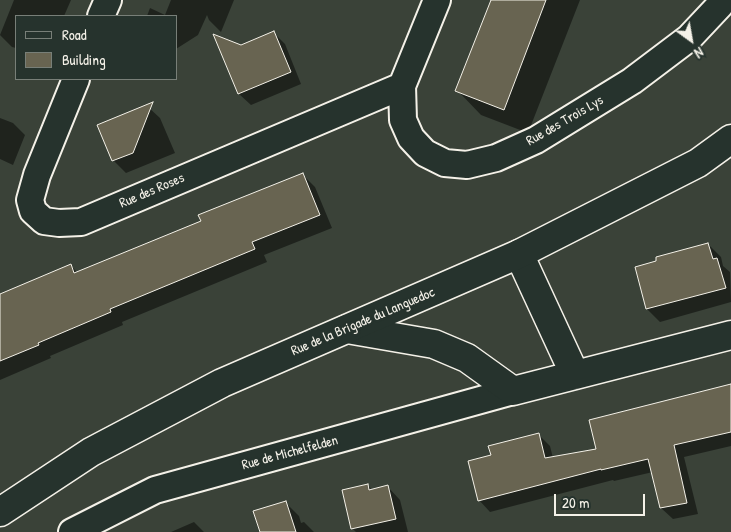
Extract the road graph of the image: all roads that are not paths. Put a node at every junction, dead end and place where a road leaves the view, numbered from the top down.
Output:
1 (108, 0) edge
2 (437, 0) edge
3 (723, 0) edge
4 (101, 15) edge
5 (76, 80) edge
6 (402, 86) junction
7 (731, 139) edge
8 (519, 254) junction
9 (347, 329) junction
10 (731, 335) edge
11 (575, 375) junction
12 (514, 391) junction
13 (0, 512) edge
14 (72, 532) edge

1 - 4 street
2 - 6 street, Rue des Trois Lys
3 - 6 street, Rue des Trois Lys
5 - 6 street, Rue des Roses
7 - 8 main road, Rue de la Brigade du Languedoc
8 - 9 main road, Rue de la Brigade du Languedoc
8 - 11 main road
9 - 12 main road
9 - 13 main road, Rue de la Brigade du Languedoc
10 - 11 main road
11 - 12 main road
12 - 14 street, Rue de Michelfelden

